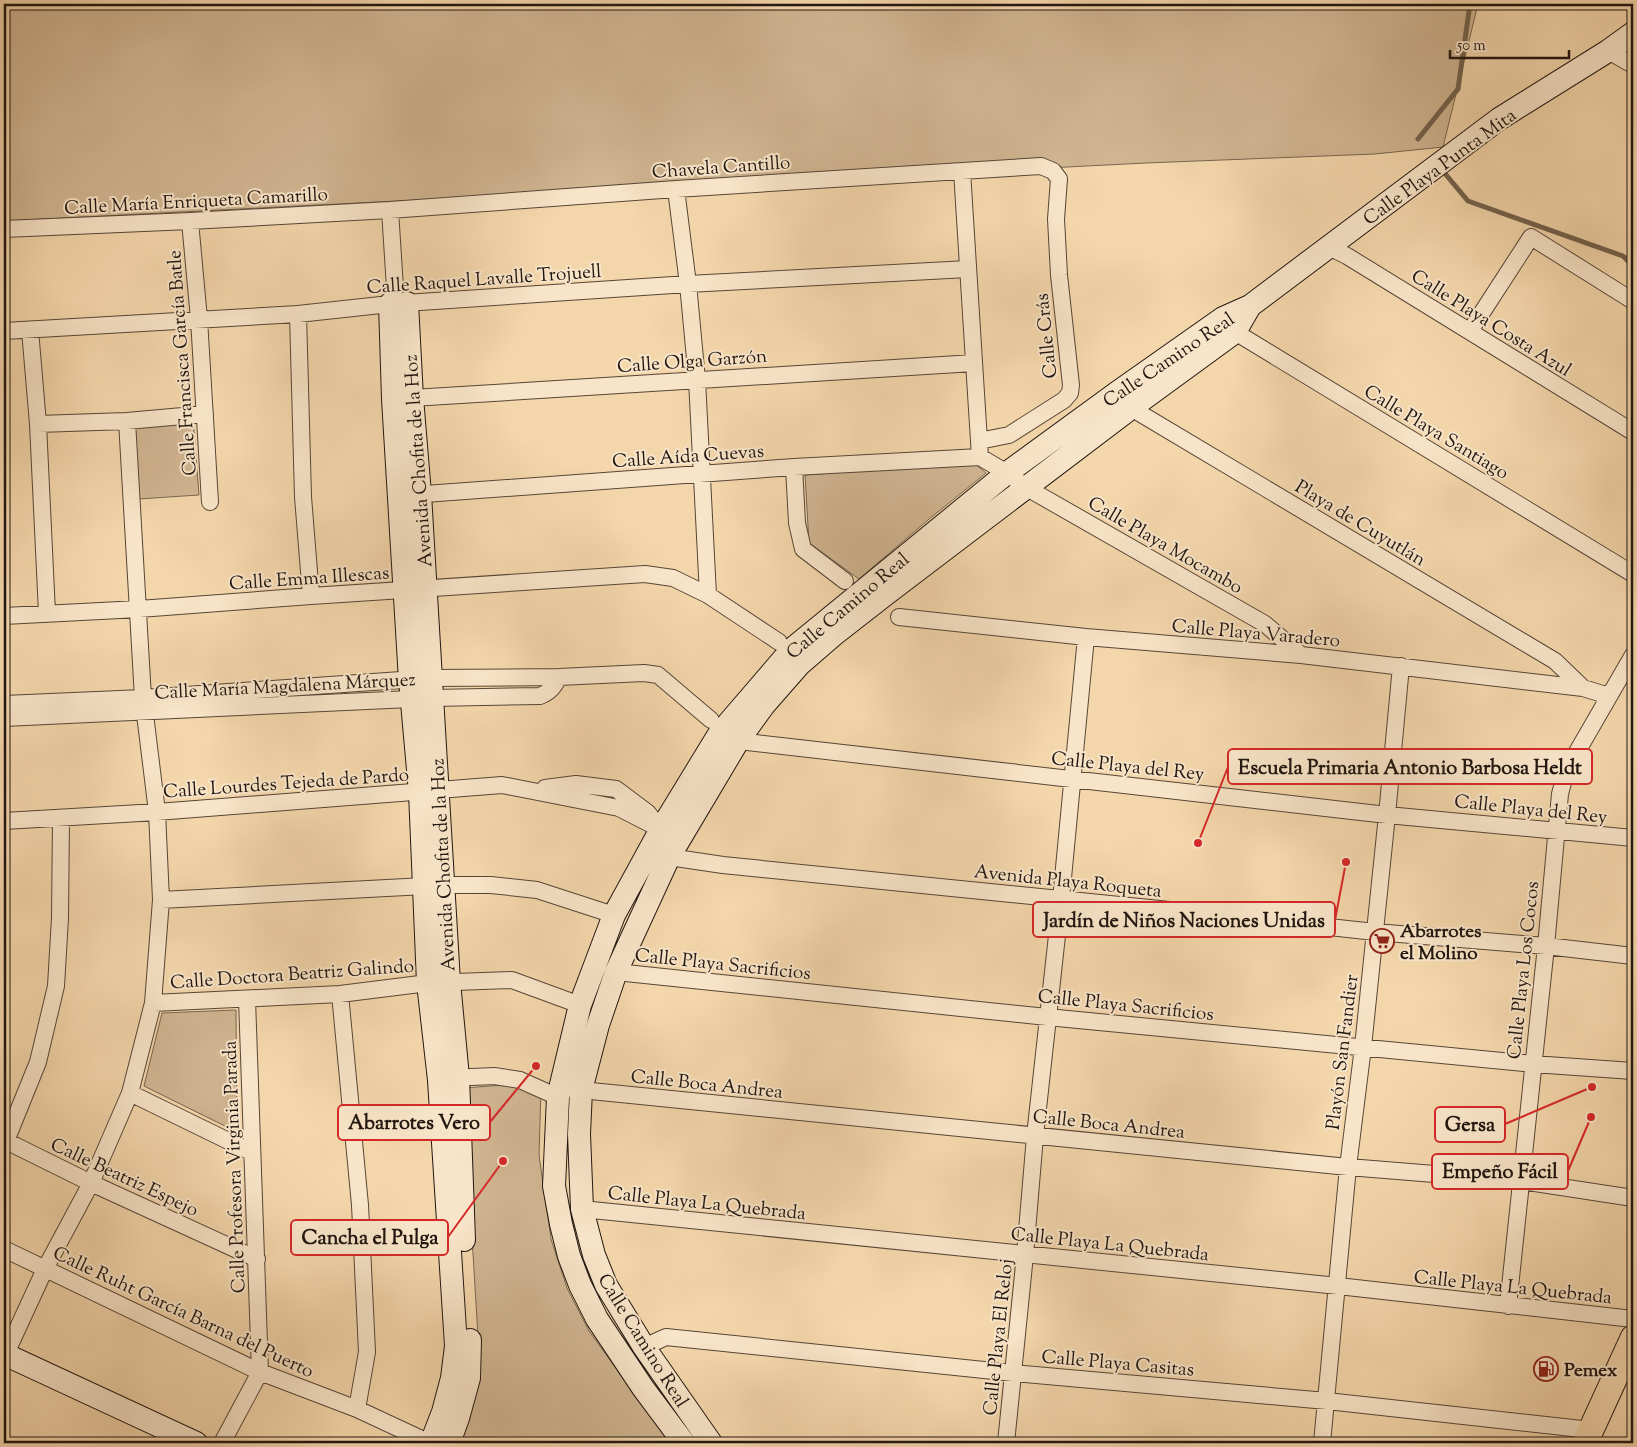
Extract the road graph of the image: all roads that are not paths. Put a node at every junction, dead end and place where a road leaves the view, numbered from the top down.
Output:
1 (1633, 33) edge
2 (1608, 51) junction
3 (1633, 65) edge
4 (962, 171) junction
5 (1053, 171) joint
6 (676, 189) junction
7 (390, 210) junction
8 (190, 221) junction
9 (4, 229) edge
10 (1329, 247) junction
11 (968, 269) junction
12 (688, 284) junction
13 (397, 298) junction
14 (1633, 301) edge
15 (1250, 306) joint
16 (298, 314) junction
17 (200, 319) junction
18 (1229, 325) junction
19 (30, 330) junction
20 (4, 331) edge
21 (1470, 331) junction
22 (974, 362) junction
23 (697, 380) junction
24 (412, 398) junction
25 (1125, 400) junction
26 (206, 414) junction
27 (127, 421) junction
28 (38, 424) junction
29 (1633, 432) edge
30 (979, 449) junction
31 (794, 467) junction
32 (1007, 473) junction
33 (702, 474) junction
34 (1028, 488) junction
35 (409, 495) junction
36 (210, 502) dead end
37 (1633, 574) edge
38 (845, 581) dead end
39 (415, 589) junction
40 (708, 595) junction
41 (311, 596) junction
42 (139, 609) junction
43 (47, 613) junction
44 (4, 616) edge
45 (899, 617) dead end
46 (1086, 637) junction
47 (780, 642) dead end
48 (1301, 655) junction
49 (1633, 655) edge
50 (1401, 666) junction
51 (1583, 688) junction
52 (421, 689) junction
53 (1609, 696) junction
54 (4, 704) edge
55 (144, 705) junction
56 (4, 718) edge
57 (711, 720) dead end
58 (738, 741) junction
59 (1072, 779) junction
60 (429, 790) junction
61 (157, 812) junction
62 (1387, 815) junction
63 (61, 818) junction
64 (4, 821) edge
65 (1556, 830) junction
66 (1633, 838) edge
67 (665, 843) junction
68 (434, 886) junction
69 (1061, 899) junction
70 (161, 900) junction
71 (614, 915) junction
72 (1375, 932) junction
73 (1546, 946) junction
74 (1633, 956) edge
75 (616, 972) junction
76 (438, 983) junction
77 (340, 994) junction
78 (247, 999) junction
79 (153, 1003) junction
80 (580, 1005) junction
81 (1047, 1016) junction
82 (1363, 1047) junction
83 (1533, 1064) junction
84 (1633, 1071) edge
85 (448, 1078) junction
86 (581, 1090) junction
87 (130, 1093) junction
88 (558, 1098) junction
89 (1035, 1136) junction
90 (5, 1141) edge
91 (251, 1152) junction
92 (1348, 1167) junction
93 (1521, 1181) junction
94 (90, 1184) junction
95 (1633, 1198) edge
96 (582, 1209) junction
97 (454, 1217) junction
98 (4, 1249) edge
99 (1025, 1255) junction
100 (257, 1259) junction
101 (45, 1269) junction
102 (1338, 1286) junction
103 (1508, 1306) junction
104 (1633, 1319) edge
105 (1633, 1338) edge
106 (644, 1347) junction
107 (4, 1359) edge
108 (260, 1372) junction
109 (1013, 1373) junction
110 (1327, 1401) junction
111 (357, 1409) junction
112 (1588, 1437) edge
113 (159, 1443) edge
114 (196, 1443) edge
115 (222, 1443) edge
116 (431, 1443) edge
117 (449, 1443) edge
118 (684, 1443) edge
119 (711, 1443) edge
120 (1006, 1443) edge
121 (1322, 1443) edge

1 - 2 street, Calle Playa Punta Mita
2 - 3 street
2 - 10 street, Calle Playa Punta Mita
4 - 5 street, Chavela Cantillo
4 - 6 street, Chavela Cantillo
4 - 11 street
5 - 30 street, Calle Crás
6 - 7 street, Chavela Cantillo
6 - 12 street
7 - 8 street, Calle María Enriqueta Camarillo
7 - 13 street, Avenida Chofita de la Hoz
8 - 9 street, Calle María Enriqueta Camarillo
8 - 17 street, Calle Francisca García Batle
10 - 15 street, Calle Playa Punta Mita
10 - 21 street, Calle Playa Costa Azul
11 - 12 street, Calle Raquel Lavalle Trojuell
11 - 22 street
12 - 13 street, Calle Raquel Lavalle Trojuell
12 - 23 street
13 - 16 street, Calle Raquel Lavalle Trojuell
13 - 24 street, Avenida Chofita de la Hoz
13 - 35 street, Avenida Chofita de la Hoz
14 - 21 street
15 - 18 street, Calle Camino Real
16 - 17 street, Calle Raquel Lavalle Trojuell
16 - 41 street
17 - 19 street, Calle Raquel Lavalle Trojuell
17 - 26 street, Calle Francisca García Batle
18 - 25 street, Calle Camino Real
18 - 37 street, Calle Playa Santiago
19 - 20 street, Calle Raquel Lavalle Trojuell
19 - 28 street
21 - 29 street, Calle Playa Costa Azul
22 - 23 street, Calle Olga Garzón
22 - 30 street
23 - 24 street, Calle Olga Garzón
23 - 33 street
24 - 35 street, Avenida Chofita de la Hoz
25 - 32 street, Calle Camino Real
25 - 34 street, Calle Camino Real
25 - 51 street, Playa de Cuyutlán
26 - 27 street
26 - 36 street, Calle Francisca García Batle
27 - 28 street
27 - 42 street
28 - 43 street
30 - 31 street, Calle Aída Cuevas
30 - 32 street, Calle Playa Mocambo
31 - 33 street, Calle Aída Cuevas
31 - 38 street
32 - 34 street, Calle Playa Mocambo
32 - 67 street, Calle Camino Real
33 - 35 street, Calle Aída Cuevas
33 - 40 street
34 - 48 street, Calle Playa Mocambo
34 - 58 street, Calle Camino Real
35 - 39 street, Avenida Chofita de la Hoz
39 - 40 street, Calle Emma Illescas
39 - 41 street, Calle Emma Illescas
39 - 52 street, Avenida Chofita de la Hoz
40 - 47 street, Calle Emma Illescas
41 - 42 street, Calle Emma Illescas
42 - 43 street, Calle Emma Illescas
42 - 55 street
43 - 44 street, Calle Emma Illescas
45 - 46 street, Calle Playa Varadero
46 - 48 street, Calle Playa Varadero
46 - 59 street, Calle Playa El Reloj
48 - 50 street, Calle Playa Varadero
49 - 53 street, Calle Playa Los Cocos
50 - 51 street, Calle Playa Varadero
50 - 62 street, Playón San Fandier
51 - 53 street, Calle Playa Varadero
52 - 55 street, Calle María Magdalena Márquez
52 - 57 street, Calle María Magdalena Márquez
52 - 60 street, Avenida Chofita de la Hoz
53 - 65 street, Calle Playa Los Cocos
54 - 55 street, Calle María Magdalena Márquez
55 - 56 street, Calle María Magdalena Márquez
55 - 61 street
58 - 59 street, Calle Playa del Rey
58 - 67 street, Calle Camino Real
59 - 62 street, Calle Playa del Rey
59 - 69 street, Calle Playa El Reloj
60 - 61 street, Calle Lourdes Tejeda de Pardo
60 - 67 street, Calle Lourdes Tejeda de Pardo
60 - 68 street, Avenida Chofita de la Hoz
61 - 63 street, Calle Lourdes Tejeda de Pardo
61 - 70 street
62 - 65 street, Calle Playa del Rey
62 - 72 street, Playón San Fandier
63 - 64 street, Calle Lourdes Tejeda de Pardo
63 - 90 street
65 - 66 street, Calle Playa del Rey
65 - 73 street, Calle Playa Los Cocos
67 - 69 street, Avenida Playa Roqueta
67 - 71 street, Calle Camino Real
67 - 75 street, Calle Camino Real
68 - 70 street
68 - 71 street
68 - 76 street, Avenida Chofita de la Hoz
69 - 72 street, Avenida Playa Roqueta
69 - 81 street, Calle Playa El Reloj
70 - 79 street
71 - 80 street, Calle Camino Real
72 - 73 street, Avenida Playa Roqueta
72 - 82 street, Playón San Fandier
73 - 74 street, Avenida Playa Roqueta
73 - 83 street, Calle Playa Los Cocos
75 - 81 street, Calle Playa Sacrificios
75 - 86 street, Calle Camino Real
76 - 77 street, Calle Doctora Beatriz Galindo
76 - 80 street, Calle Doctora Beatriz Galindo
76 - 85 street, Avenida Chofita de la Hoz
77 - 78 street, Calle Doctora Beatriz Galindo
77 - 111 street
78 - 79 street, Calle Doctora Beatriz Galindo
78 - 91 street, Calle Profesora Virginia Parada
79 - 87 street
80 - 88 street, Calle Camino Real
81 - 82 street, Calle Playa Sacrificios
81 - 89 street, Calle Playa El Reloj
82 - 83 street, Calle Playa Sacrificios
82 - 92 street, Playón San Fandier
83 - 84 street, Calle Playa Sacrificios
83 - 93 street, Calle Playa Los Cocos
85 - 88 street
85 - 97 street, Avenida Chofita de la Hoz
86 - 89 street, Calle Boca Andrea
86 - 96 street, Calle Camino Real
87 - 91 street
87 - 94 street
88 - 118 street, Calle Camino Real
89 - 92 street, Calle Boca Andrea
89 - 99 street, Calle Playa El Reloj
90 - 94 street, Calle Beatriz Espejo
91 - 100 street, Calle Profesora Virginia Parada
92 - 93 street, Calle Boca Andrea
92 - 102 street, Playón San Fandier
93 - 95 street, Calle Boca Andrea
93 - 103 street, Calle Playa Los Cocos
94 - 100 street, Calle Beatriz Espejo
94 - 101 street
96 - 99 street, Calle Playa La Quebrada
96 - 106 street, Calle Camino Real
97 - 116 street, Avenida Chofita de la Hoz
97 - 117 street, Avenida Chofita de la Hoz
98 - 101 street, Calle Ruht García Barna del Puerto
99 - 102 street, Calle Playa La Quebrada
99 - 109 street, Calle Playa El Reloj
100 - 108 street, Calle Profesora Virginia Parada
101 - 107 street
101 - 108 street, Calle Ruht García Barna del Puerto
102 - 103 street, Calle Playa La Quebrada
102 - 110 street, Playón San Fandier
103 - 104 street, Calle Playa La Quebrada
105 - 112 main road
106 - 109 street, Calle Playa Casitas
106 - 119 street, Calle Camino Real
107 - 113 street
107 - 114 street
108 - 111 street, Calle Ruht García Barna del Puerto
108 - 115 street, Calle Profesora Virginia Parada
109 - 110 street, Calle Playa Casitas
109 - 120 street, Calle Playa El Reloj
110 - 112 street, Calle Playa Casitas
110 - 121 street, Playón San Fandier
111 - 116 street, Calle Ruht García Barna del Puerto

